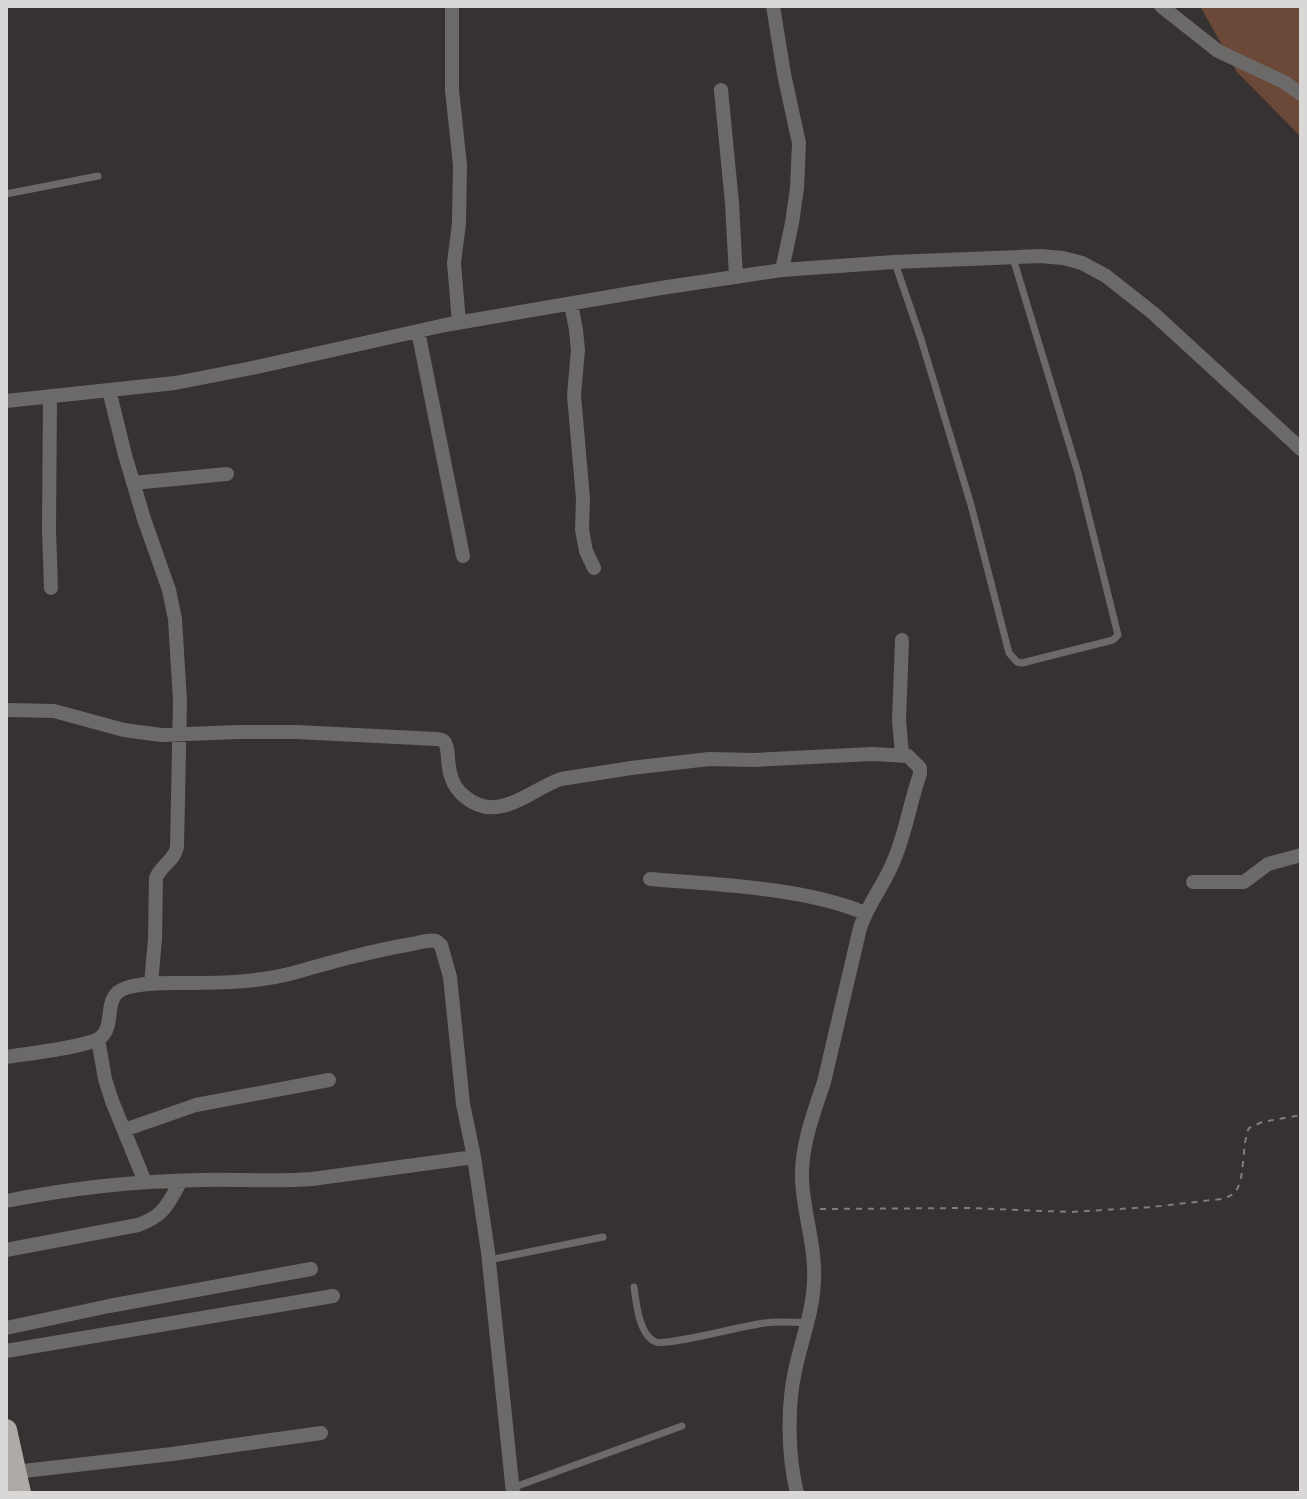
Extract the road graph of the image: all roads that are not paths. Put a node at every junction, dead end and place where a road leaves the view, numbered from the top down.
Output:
1 (452, 6) edge
2 (773, 6) edge
3 (1161, 6) edge
4 (721, 90) dead end
5 (1301, 94) edge
6 (98, 176) dead end
7 (6, 194) edge
8 (1013, 258) junction
9 (894, 262) junction
10 (782, 270) junction
11 (736, 277) junction
12 (571, 304) junction
13 (459, 323) junction
14 (418, 331) junction
15 (109, 390) junction
16 (50, 396) junction
17 (6, 401) edge
18 (1301, 449) edge
19 (227, 474) dead end
20 (133, 483) junction
21 (463, 556) dead end
22 (594, 568) dead end
23 (51, 588) dead end
24 (902, 640) dead end
25 (9, 710) dead end
26 (179, 735) junction
27 (902, 754) junction
28 (1301, 855) edge
29 (650, 879) dead end
30 (1193, 882) dead end
31 (865, 913) junction
32 (151, 984) junction
33 (98, 1039) junction
34 (6, 1057) edge
35 (329, 1080) dead end
36 (124, 1130) junction
37 (474, 1157) junction
38 (181, 1181) junction
39 (145, 1182) junction
40 (6, 1201) edge
41 (603, 1237) dead end
42 (6, 1250) edge
43 (489, 1260) junction
44 (311, 1269) dead end
45 (634, 1287) dead end
46 (333, 1296) dead end
47 (808, 1323) junction
48 (6, 1328) edge
49 (6, 1351) edge
50 (682, 1426) dead end
51 (6, 1430) edge
52 (321, 1433) dead end
53 (18, 1482) edge
54 (513, 1490) edge
55 (797, 1493) edge

1 - 13 street
2 - 10 street
3 - 5 street
4 - 11 street
6 - 7 lane
8 - 9 street
8 - 9 lane
8 - 18 street
9 - 10 street
10 - 11 street
11 - 12 street
12 - 13 street
12 - 22 street
13 - 14 street
14 - 15 street
14 - 21 street
15 - 16 street
15 - 20 street
16 - 17 street
16 - 23 street
19 - 20 street
20 - 26 street
24 - 27 street
25 - 26 street
26 - 27 street
26 - 32 street
27 - 31 street
28 - 30 street
29 - 31 street
31 - 47 street
32 - 33 street
32 - 37 street
33 - 34 street
33 - 36 street
35 - 36 street
36 - 39 street
37 - 38 street
37 - 43 street
38 - 39 street
38 - 42 street
39 - 40 street
41 - 43 lane
43 - 54 street
44 - 48 street
45 - 47 lane
46 - 49 street
47 - 55 street
50 - 54 lane
51 - 53 highway
52 - 53 street

